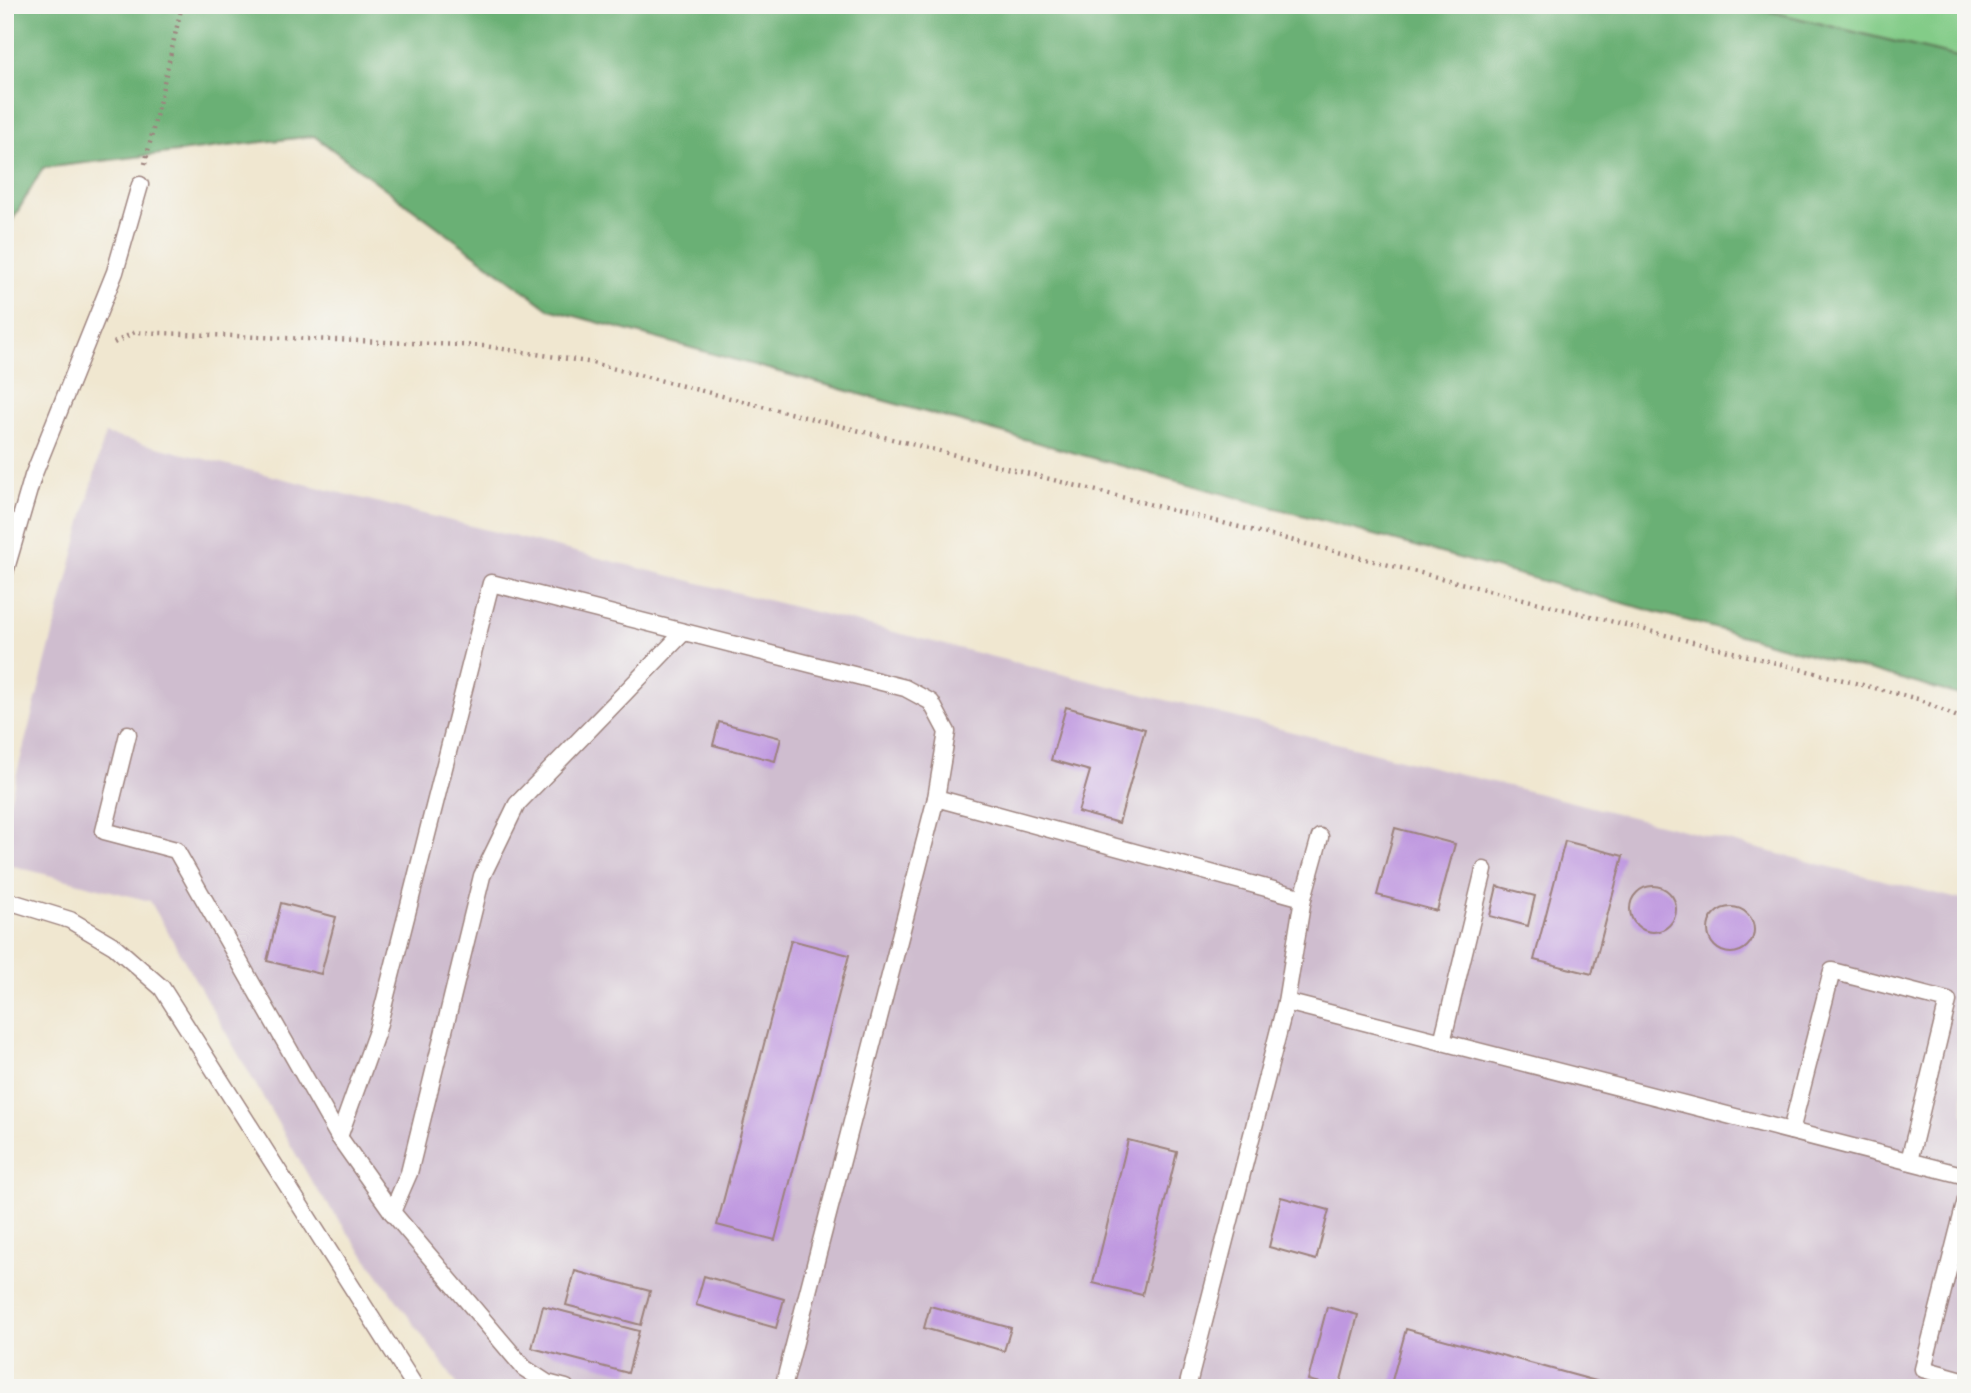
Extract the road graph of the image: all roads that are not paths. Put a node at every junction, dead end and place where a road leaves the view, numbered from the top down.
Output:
1 (140, 185) road end
2 (5, 572) edge
3 (683, 634) junction
4 (128, 734) dead end
5 (936, 798) junction
6 (1320, 837) dead end
7 (1484, 870) dead end
8 (1303, 898) junction
9 (5, 900) edge
10 (1286, 1002) junction
11 (1442, 1042) junction
12 (1791, 1131) junction
13 (339, 1137) junction
14 (1909, 1161) junction
15 (1966, 1176) edge
16 (1966, 1200) edge
17 (392, 1212) junction
18 (1963, 1221) edge
19 (1966, 1381) edge
20 (416, 1388) edge
21 (566, 1388) edge
22 (783, 1388) edge
23 (1187, 1388) edge

1 - 2 lane
3 - 5 lane
3 - 13 lane
3 - 17 lane
4 - 13 lane
5 - 8 lane
5 - 22 lane
6 - 8 lane
7 - 11 lane
8 - 10 lane
9 - 20 lane
10 - 11 lane
10 - 23 lane
11 - 12 lane
12 - 14 lane
12 - 14 lane
13 - 17 lane
14 - 15 lane
16 - 18 lane
17 - 21 lane
18 - 19 lane

